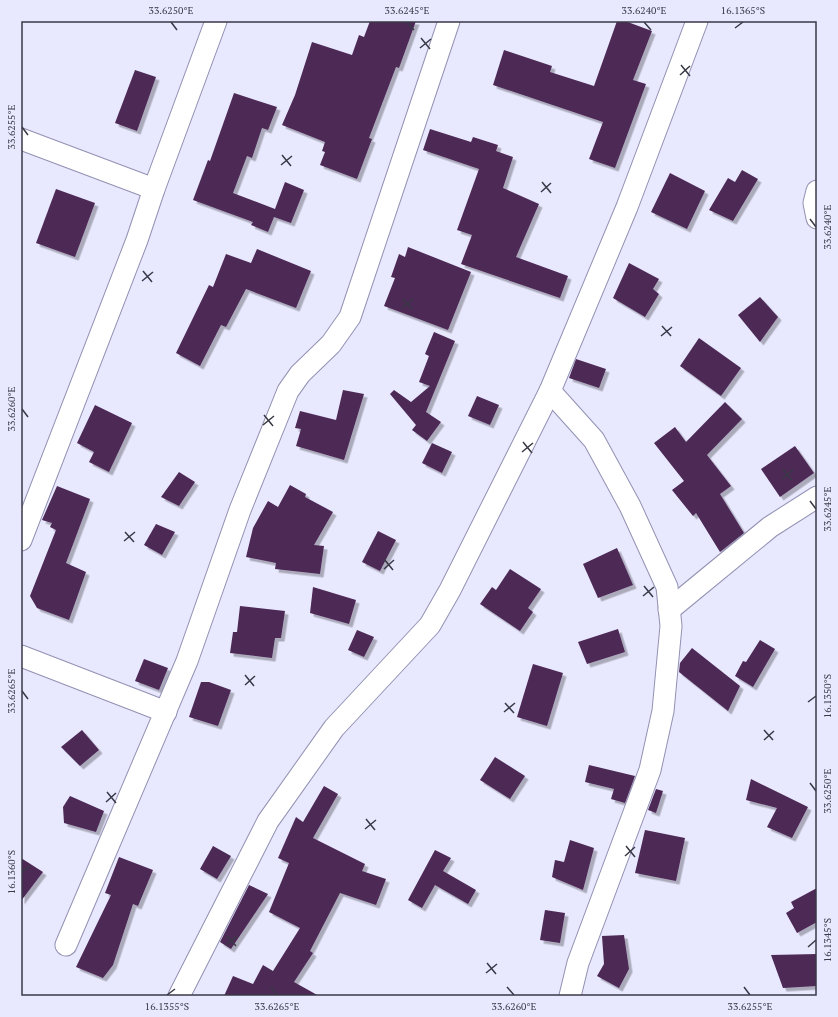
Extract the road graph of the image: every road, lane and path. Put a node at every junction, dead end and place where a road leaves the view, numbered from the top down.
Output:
1 (216, 21) edge
2 (449, 21) edge
3 (697, 21) edge
4 (21, 139) edge
5 (154, 189) junction
6 (817, 191) edge
7 (817, 218) edge
8 (550, 392) junction
9 (817, 497) edge
10 (21, 540) edge
11 (669, 610) junction
12 (21, 656) edge
13 (166, 712) junction
14 (66, 945) dead end
15 (179, 996) edge
16 (570, 996) edge

1 - 5 street
2 - 13 street
3 - 8 street
4 - 5 street
5 - 10 street
6 - 7 street
8 - 11 street
8 - 15 street
9 - 11 street
11 - 16 street
12 - 13 street
13 - 14 street

